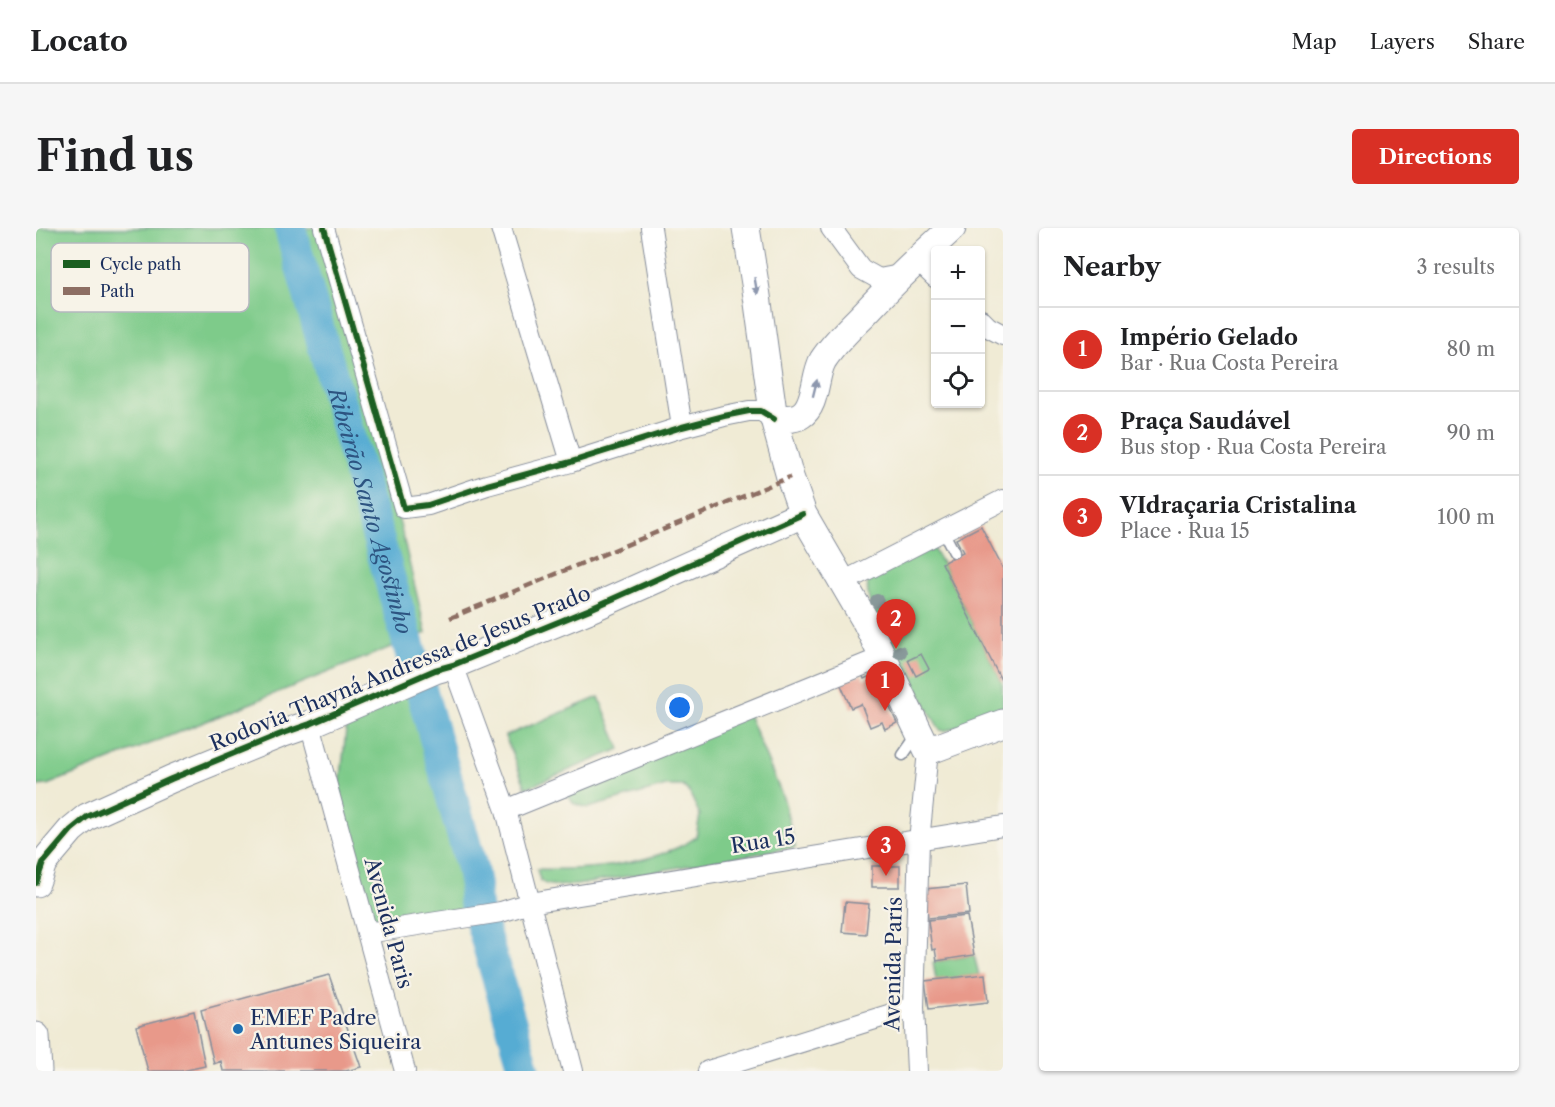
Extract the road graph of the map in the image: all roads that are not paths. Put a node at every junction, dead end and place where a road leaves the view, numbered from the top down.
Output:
1 (324, 228) edge
2 (501, 228) edge
3 (651, 228) edge
4 (746, 228) edge
5 (831, 228) edge
6 (952, 228) edge
7 (918, 271) edge
8 (985, 324) edge
9 (1003, 335) edge
10 (774, 419) junction
11 (682, 427) junction
12 (571, 462) junction
13 (1003, 500) edge
14 (803, 514) junction
15 (943, 531) junction
16 (954, 552) dead end
17 (843, 582) junction
18 (883, 657) junction
19 (444, 668) junction
20 (1003, 723) edge
21 (310, 724) junction
22 (917, 746) junction
23 (506, 810) junction
24 (1003, 826) edge
25 (920, 841) junction
26 (36, 883) edge
27 (530, 903) junction
28 (367, 933) junction
29 (914, 1007) junction
30 (36, 1036) edge
31 (38, 1071) edge
32 (405, 1071) edge
33 (573, 1071) edge
34 (708, 1071) edge
35 (917, 1071) edge

1 - 12 street
2 - 12 street
3 - 11 street
4 -> 10 street
5 - 7 street
6 - 7 street
10 -> 7 street
8 - 9 street
10 - 11 street
10 - 14 street
11 - 12 street
13 - 15 street
14 - 17 street
14 - 19 street, Rodovia Thayná Andressa de Jesus Prado
15 - 16 lane
15 - 17 street
17 - 18 street
18 - 22 street
18 - 23 street
19 - 21 street, Rodovia Thayná Andressa de Jesus Prado
19 - 23 street
20 - 22 street
21 - 26 street, Rodovia Thayná Andressa de Jesus Prado
21 - 28 street, Avenida Paris
22 - 25 street, Avenida París
23 - 27 street
24 - 25 street, Rua 15
25 - 27 street, Rua 15
25 - 29 street, Avenida París
27 - 28 street, Rua 15
27 - 33 street
28 - 32 street, Avenida Paris
29 - 34 street
29 - 35 street, Avenida París
30 - 31 street

